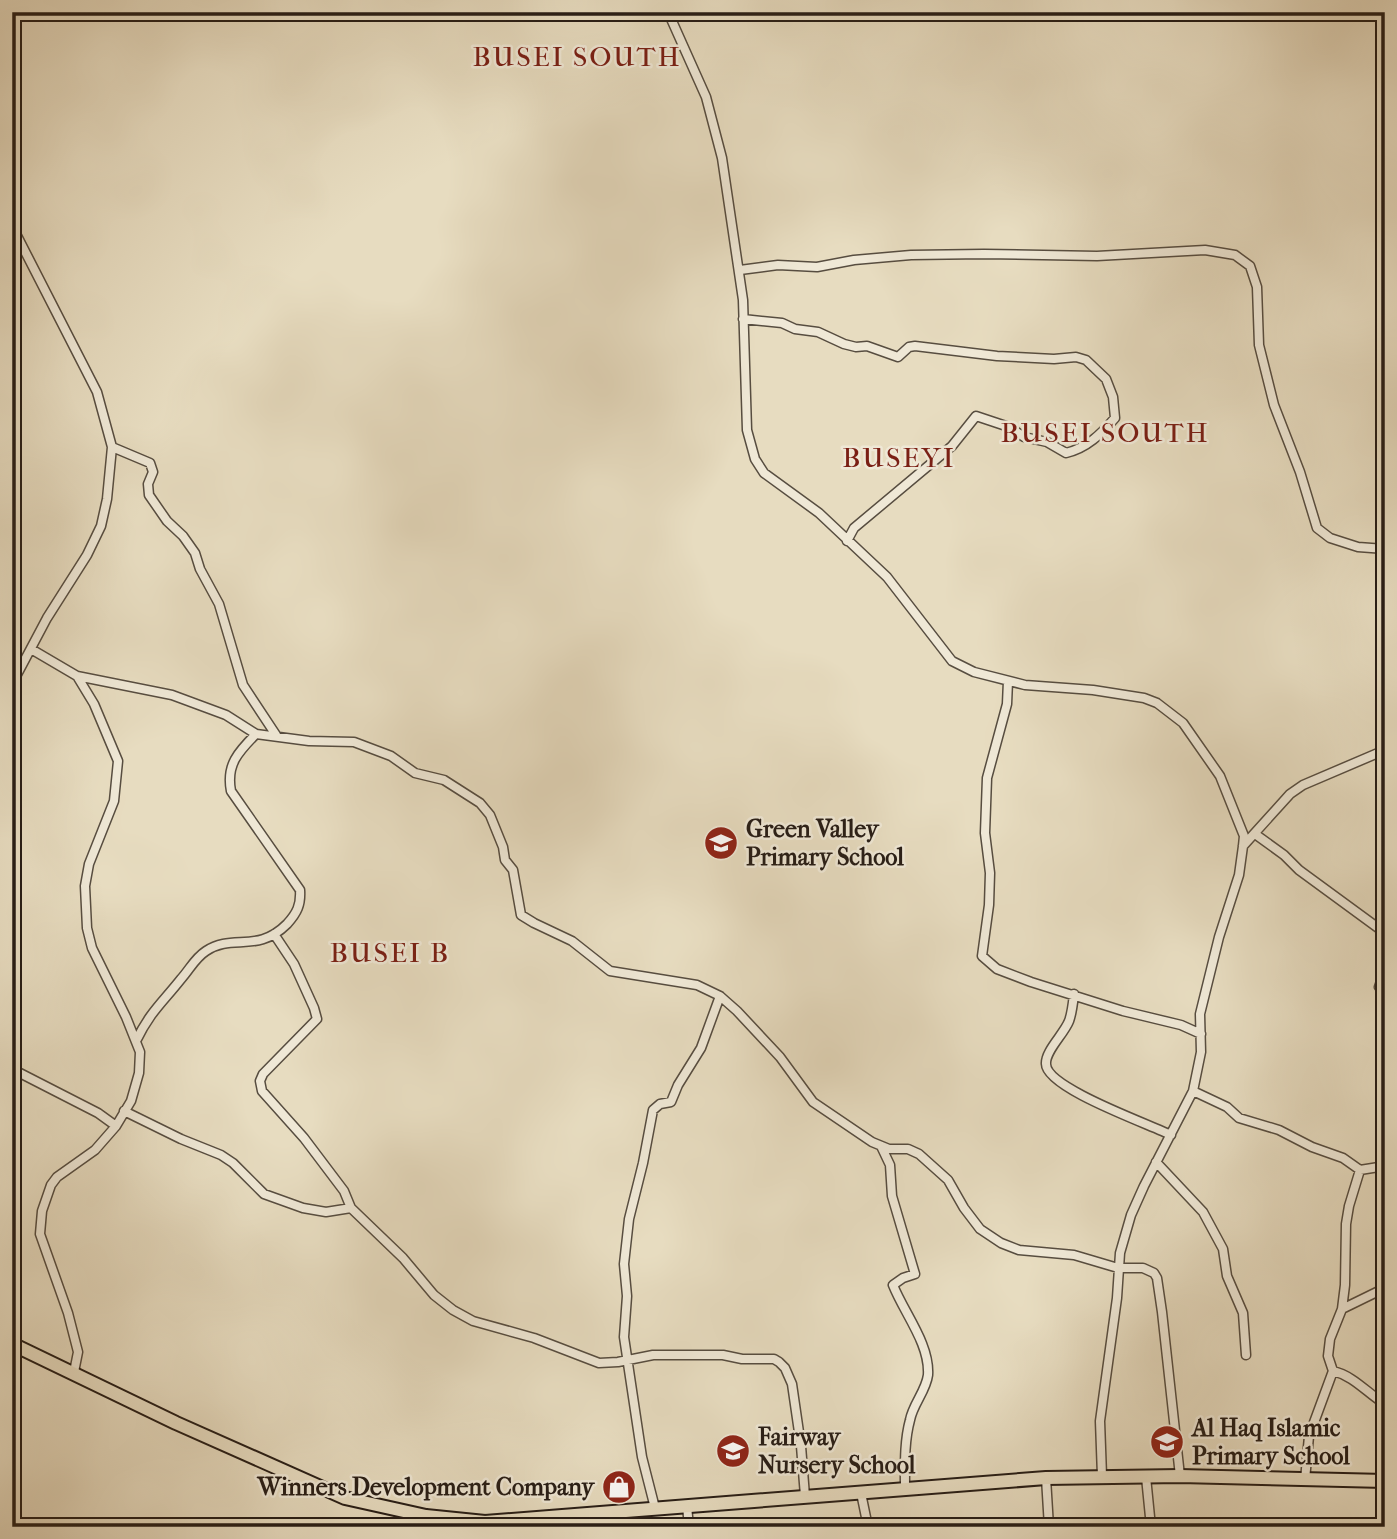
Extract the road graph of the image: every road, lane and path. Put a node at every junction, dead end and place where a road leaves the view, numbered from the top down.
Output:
1 (667, 12) edge
2 (12, 226) edge
3 (740, 270) junction
4 (743, 319) junction
5 (112, 447) junction
6 (847, 541) junction
7 (1385, 549) edge
8 (31, 649) junction
9 (77, 676) junction
10 (1008, 681) junction
11 (12, 684) edge
12 (256, 734) junction
13 (276, 735) junction
14 (1385, 750) edge
15 (1255, 834) junction
16 (1243, 846) junction
17 (1385, 933) edge
18 (274, 934) junction
19 (1385, 970) edge
20 (1379, 987) dead end
21 (1074, 995) junction
22 (720, 996) junction
23 (1201, 1034) junction
24 (136, 1041) junction
25 (12, 1069) edge
26 (1193, 1091) junction
27 (124, 1111) junction
28 (116, 1126) junction
29 (1171, 1135) junction
30 (881, 1146) junction
31 (1157, 1162) junction
32 (1385, 1166) edge
33 (1360, 1170) junction
34 (351, 1208) junction
35 (1118, 1268) junction
36 (1385, 1288) edge
37 (1342, 1309) junction
38 (12, 1344) edge
39 (1246, 1356) dead end
40 (627, 1360) junction
41 (1333, 1371) junction
42 (74, 1372) junction
43 (1385, 1404) edge
44 (1102, 1476) junction
45 (1180, 1476) junction
46 (1146, 1477) junction
47 (1046, 1478) junction
48 (1305, 1480) junction
49 (1385, 1481) edge
50 (905, 1490) junction
51 (861, 1493) junction
52 (805, 1496) junction
53 (687, 1506) junction
54 (655, 1508) junction
55 (486, 1524) edge
56 (689, 1527) edge
57 (868, 1527) edge
58 (1049, 1527) edge
59 (1151, 1527) edge

1 - 3 street
2 - 5 street
3 - 4 street
3 - 7 street
4 - 6 street
4 - 6 street
5 - 8 street
5 - 13 street
6 - 10 street
8 - 9 street
8 - 11 street
9 - 12 street
9 - 24 street
10 - 16 street
10 - 21 street
12 - 13 street
12 - 18 street
13 - 22 street
14 - 15 street
15 - 16 street
15 - 17 street
16 - 23 street
18 - 24 street
18 - 34 street
19 - 20 street
21 - 23 street
21 - 29 street
22 - 30 street
22 - 40 street
23 - 26 street
24 - 27 street
25 - 28 street
26 - 29 street
26 - 33 street
27 - 28 street
27 - 34 street
28 - 42 street
29 - 31 street
30 - 35 street
30 - 50 street
31 - 35 street
31 - 39 street
32 - 33 street
33 - 37 street
34 - 40 street
35 - 44 street
35 - 45 street
36 - 37 street
37 - 41 street
38 - 42 main road
40 - 52 street
40 - 54 street
41 - 43 street
41 - 48 street
42 - 55 main road
44 - 46 main road
44 - 47 main road
45 - 46 main road
45 - 48 main road
46 - 59 street
47 - 50 main road
47 - 58 street
48 - 49 main road
50 - 51 main road
51 - 52 main road
51 - 57 street
52 - 53 main road
53 - 54 main road
53 - 56 street
54 - 55 main road

